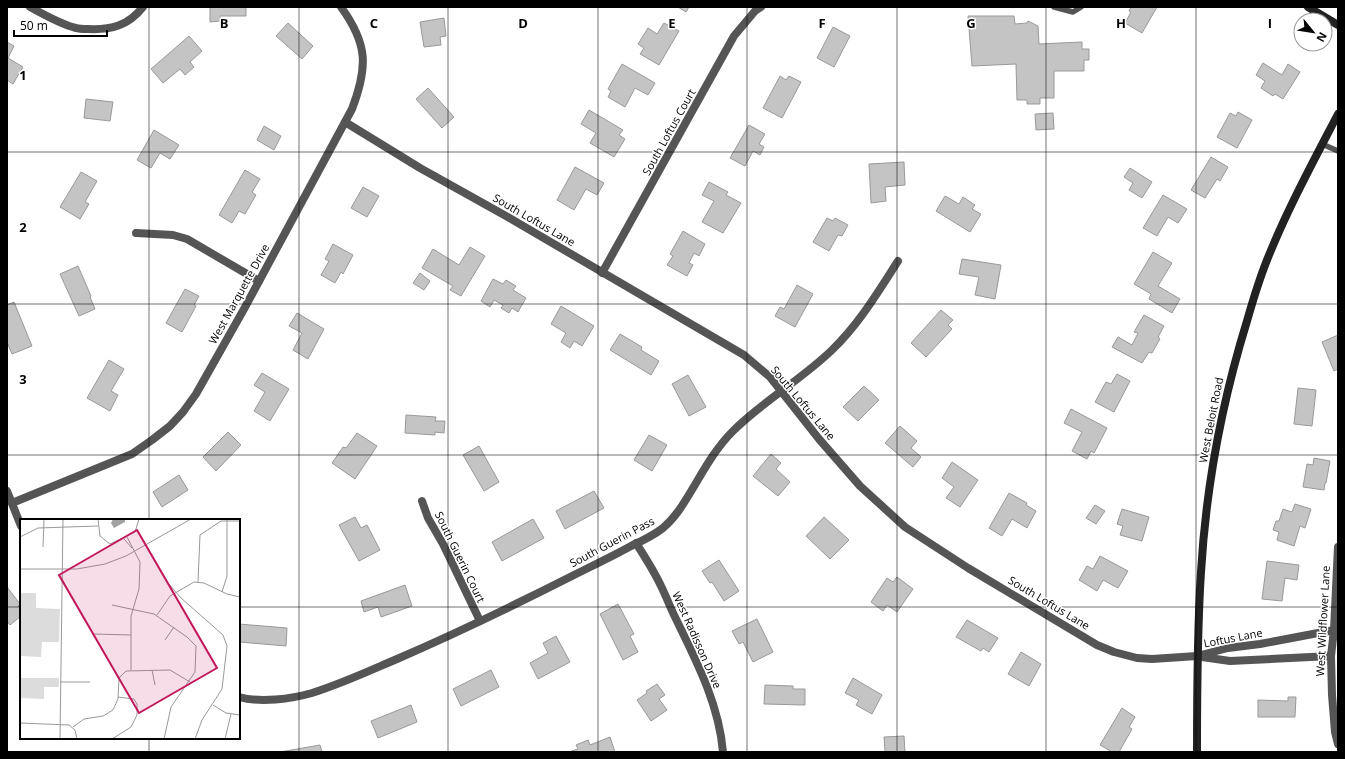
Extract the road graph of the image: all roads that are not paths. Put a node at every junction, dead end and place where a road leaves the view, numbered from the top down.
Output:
1 (30, 7) edge
2 (144, 7) edge
3 (341, 7) edge
4 (761, 7) edge
5 (1054, 7) edge
6 (1080, 7) edge
7 (1308, 7) edge
8 (1338, 25) edge
9 (1338, 114) edge
10 (345, 122) junction
11 (1322, 144) junction
12 (1338, 151) edge
13 (136, 233) dead end
14 (898, 261) dead end
15 (602, 272) junction
16 (259, 281) junction
17 (782, 392) junction
18 (7, 491) edge
19 (422, 501) dead end
20 (12, 503) junction
21 (20, 523) edge
22 (636, 543) junction
23 (1338, 547) edge
24 (480, 621) junction
25 (1334, 630) junction
26 (1197, 656) junction
27 (1331, 656) junction
28 (240, 697) edge
29 (1338, 744) edge
30 (723, 752) edge
31 (1197, 752) edge

1 - 2 street
3 - 10 street, West Marquette Drive
4 - 15 street, South Loftus Court
5 - 6 lane
7 - 8 main road
9 - 11 main road, West Beloit Road
10 - 15 street, South Loftus Lane
10 - 16 street, West Marquette Drive
11 - 12 lane
11 - 26 main road, West Beloit Road
13 - 16 street
14 - 17 street, South Guerin Pass
15 - 17 street, South Loftus Lane
16 - 20 street, West Marquette Drive
17 - 22 street, South Guerin Pass
17 - 26 street, South Loftus Lane
18 - 20 street
19 - 24 street, South Guerin Court
20 - 21 street
22 - 24 street, South Guerin Pass
22 - 30 street, West Radisson Drive
23 - 25 street, West Wildflower Lane
24 - 28 street, South Guerin Pass
25 - 26 street, Loftus Lane
25 - 27 street, West Wildflower Lane
26 - 27 street, Loftus Lane
26 - 31 main road, West Beloit Road
27 - 29 street, West Wildflower Lane

